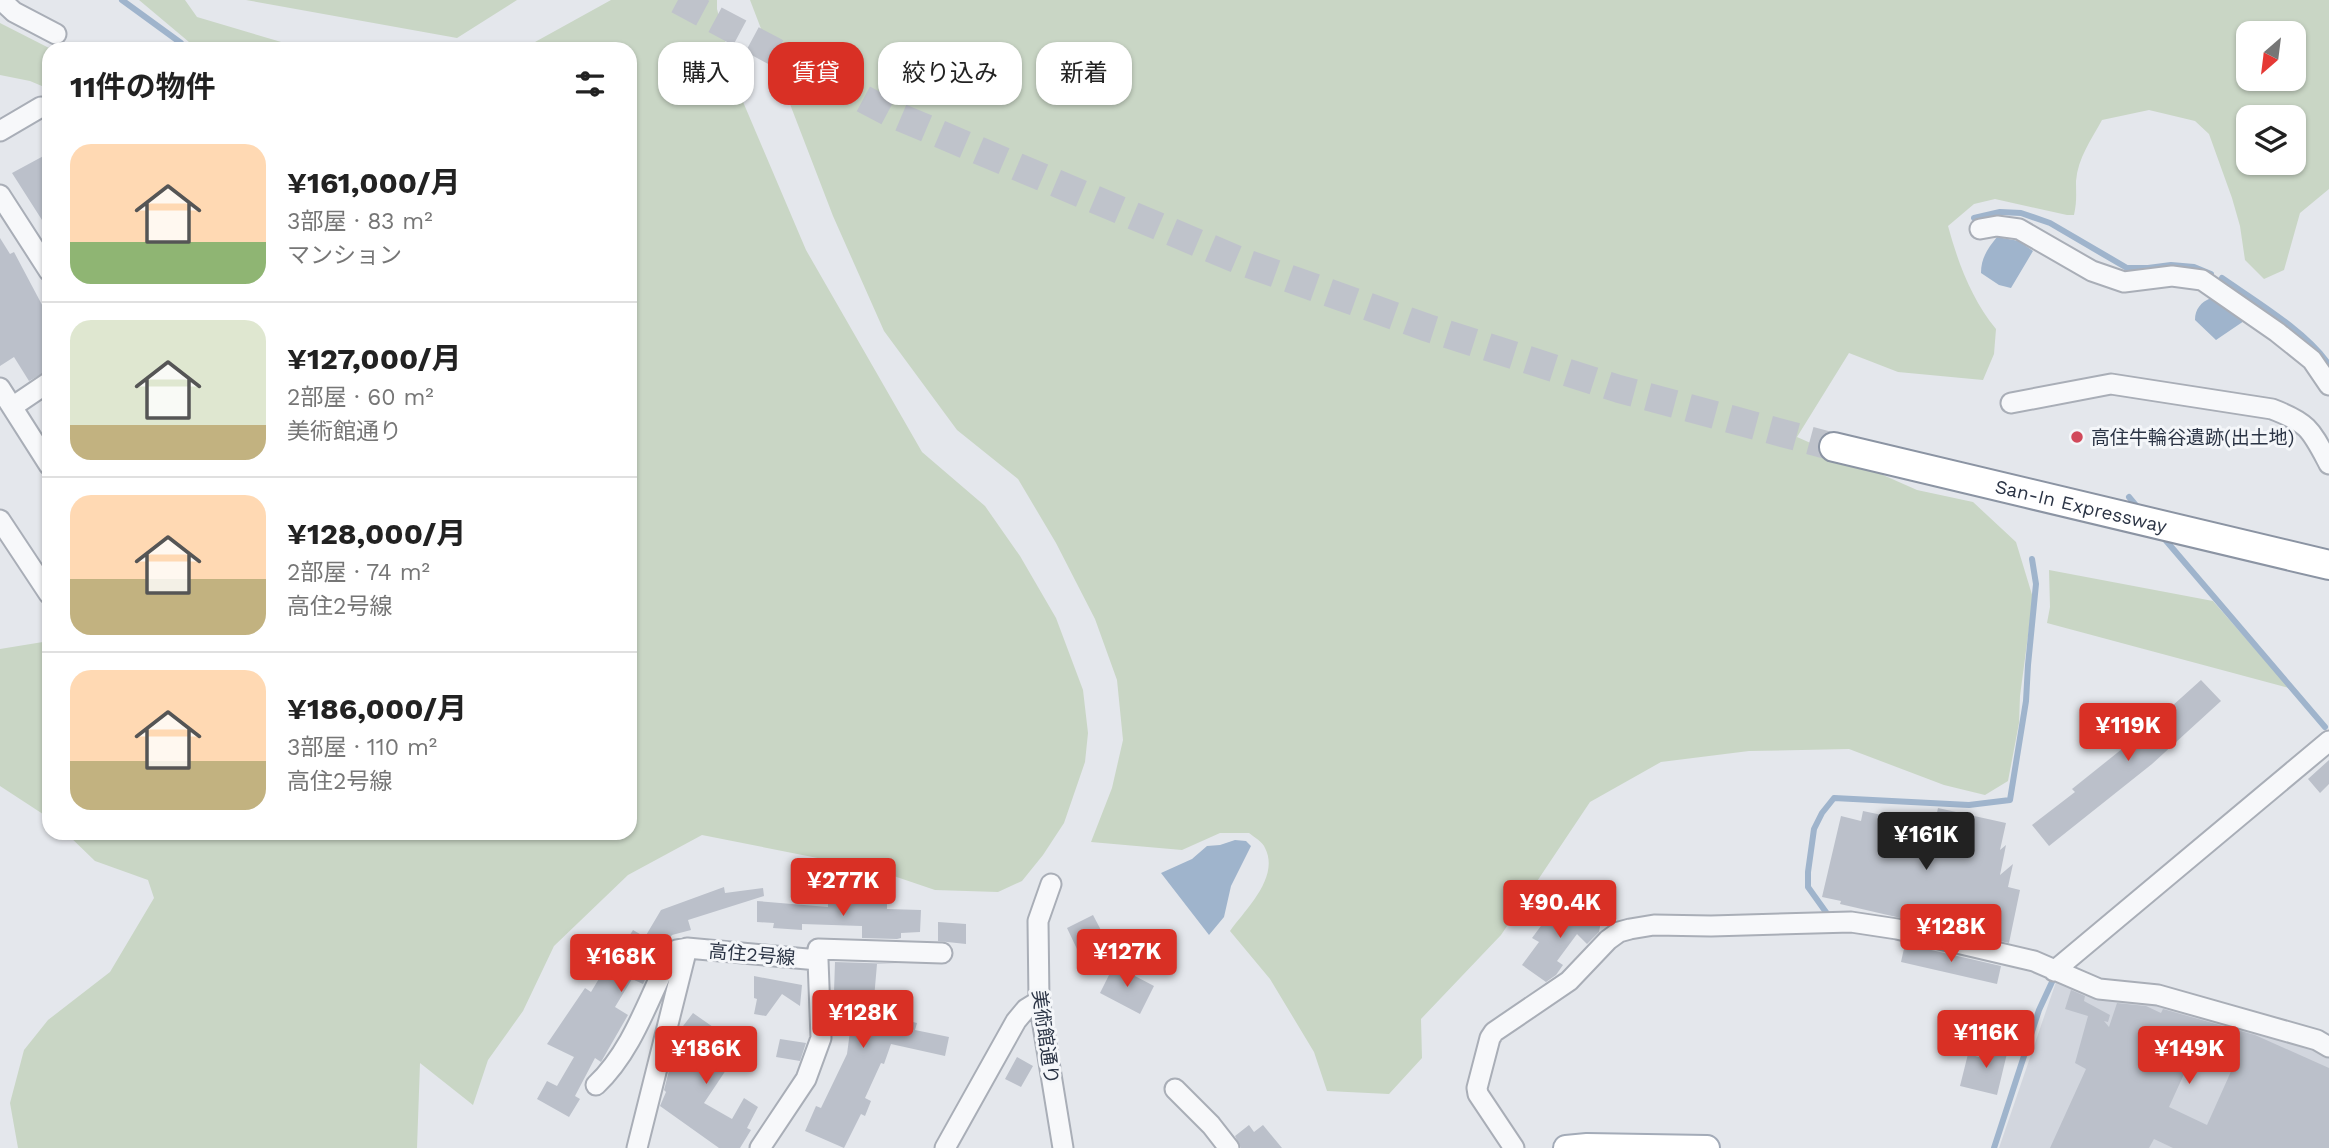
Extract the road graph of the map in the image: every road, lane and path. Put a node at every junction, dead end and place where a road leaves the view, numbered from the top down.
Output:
1 (1, 0) edge
2 (56, 34) dead end
3 (42, 107) edge
4 (0, 131) edge
5 (0, 195) edge
6 (1980, 229) dead end
7 (42, 260) edge
8 (2329, 385) edge
9 (42, 387) edge
10 (0, 388) edge
11 (2011, 402) dead end
12 (12, 407) junction
13 (1834, 441) tunnel mouth
14 (42, 455) edge
15 (2329, 464) edge
16 (2045, 493) junction
17 (0, 520) edge
18 (2329, 552) edge
19 (2329, 565) edge
20 (42, 583) edge
21 (2329, 741) edge
22 (1051, 884) dead end
23 (687, 948) junction
24 (942, 953) dead end
25 (818, 960) junction
26 (2054, 971) junction
27 (1039, 1001) junction
28 (2329, 1047) edge
29 (596, 1085) dead end
30 (1175, 1089) dead end
31 (637, 1148) edge
32 (760, 1148) edge
33 (945, 1148) edge
34 (1063, 1148) edge
35 (1229, 1148) edge
36 (1514, 1148) edge
37 (1566, 1148) edge
38 (1707, 1148) edge

1 - 2 street
3 - 4 street
5 - 7 street
6 - 8 street
9 - 12 street
10 - 12 street
11 - 15 street
12 - 14 street
13 - 16 highway, San-In Expressway
16 - 18 highway, San-In Expressway
16 - 19 highway, San-In Expressway
17 - 20 street
21 - 26 street
22 - 27 street, 美術館通り
23 - 25 street, 高住2号線
23 - 29 street
23 - 31 street, 高住2号線
24 - 25 street
25 - 32 street, 高住2号線
26 - 28 street
26 - 36 street
27 - 33 street
27 - 34 street, 美術館通り
30 - 35 street
37 - 38 main road

